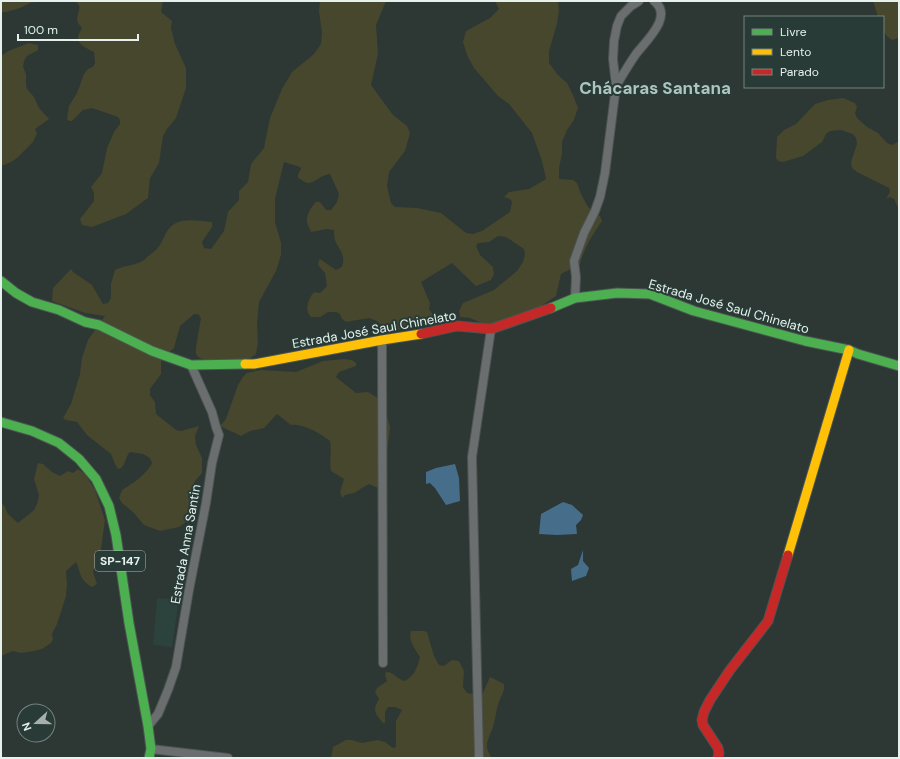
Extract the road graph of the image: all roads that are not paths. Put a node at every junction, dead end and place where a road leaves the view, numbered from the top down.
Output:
1 (639, 1) edge
2 (654, 1) edge
3 (616, 86) junction
4 (1, 281) edge
5 (575, 298) junction
6 (491, 329) junction
7 (382, 340) junction
8 (849, 350) junction
9 (191, 365) junction
10 (899, 366) edge
11 (1, 422) edge
12 (383, 663) dead end
13 (148, 726) junction
14 (150, 753) edge
15 (228, 758) edge
16 (479, 758) edge
17 (718, 758) edge

1 - 3 street
2 - 3 street
3 - 5 street
4 - 9 street, Estrada José Saul Chinelato
5 - 6 street, Estrada José Saul Chinelato
5 - 8 street, Estrada José Saul Chinelato
6 - 7 street, Estrada José Saul Chinelato
6 - 16 street
7 - 9 street, Estrada José Saul Chinelato
7 - 12 street
8 - 10 street, Estrada José Saul Chinelato
8 - 17 street
9 - 13 street, Estrada Anna Santin
11 - 13 street, SP-147
13 - 14 street, SP-147
14 - 15 street

